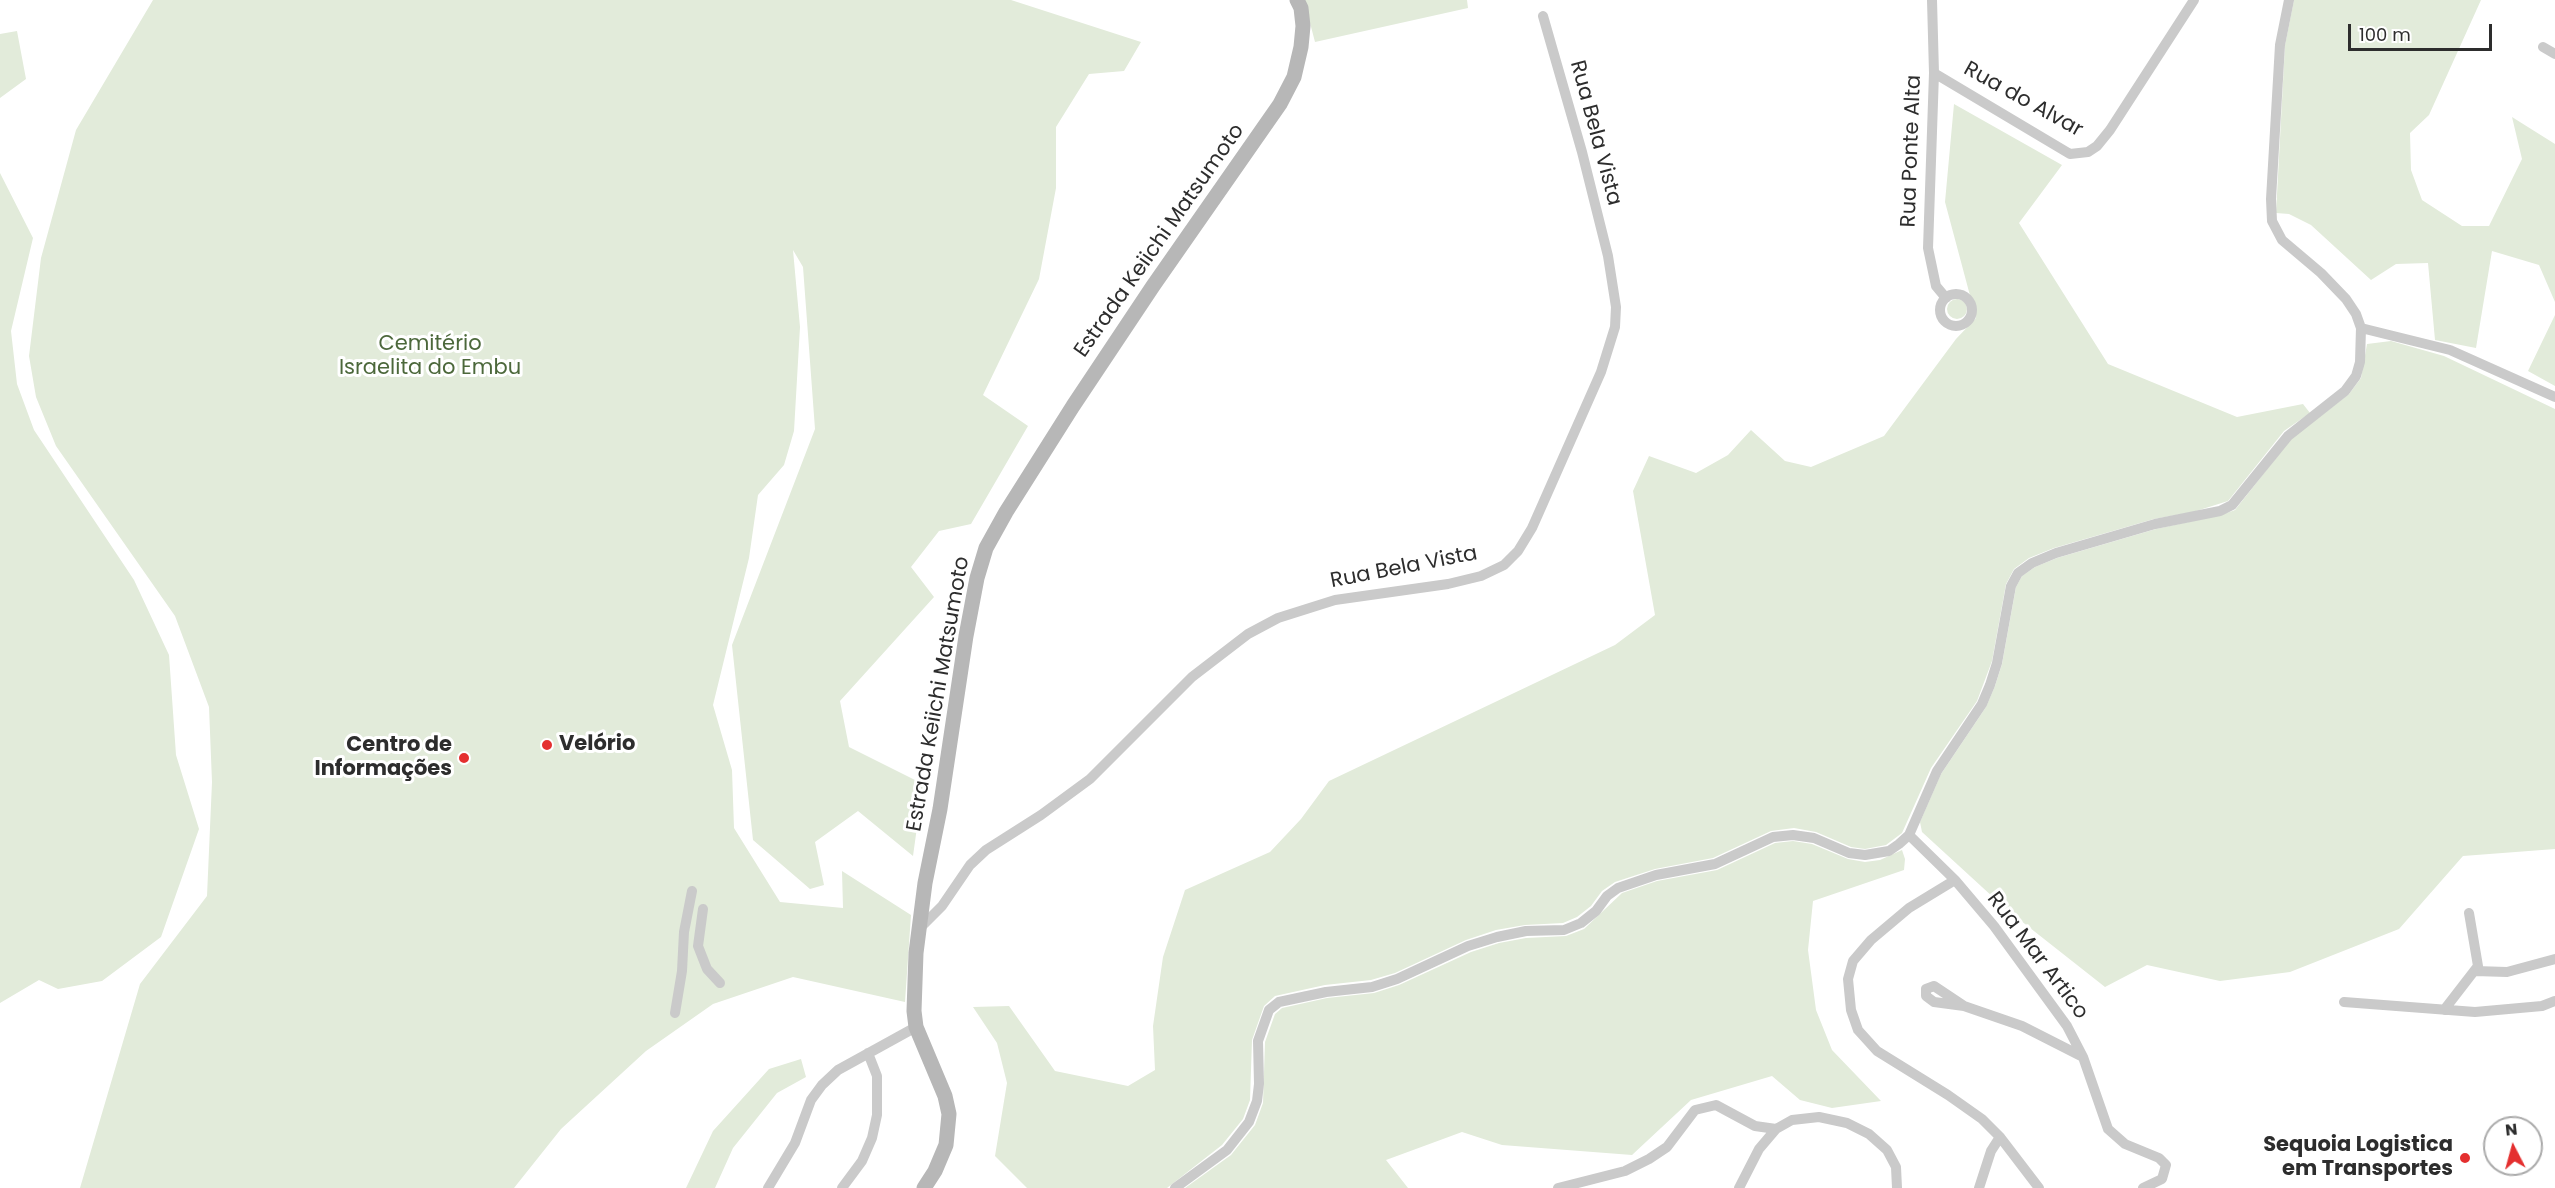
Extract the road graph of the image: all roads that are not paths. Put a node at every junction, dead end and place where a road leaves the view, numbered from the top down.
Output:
1 (1298, 0) edge
2 (1932, 0) edge
3 (2194, 0) edge
4 (2289, 0) edge
5 (1544, 16) dead end
6 (2542, 47) dead end
7 (2555, 54) edge
8 (1934, 73) junction
9 (1946, 298) dead end
10 (2361, 328) junction
11 (2555, 397) edge
12 (1909, 835) junction
13 (1955, 880) junction
14 (692, 891) dead end
15 (703, 909) dead end
16 (2469, 913) dead end
17 (920, 928) junction
18 (2555, 959) edge
19 (2475, 971) junction
20 (720, 983) dead end
21 (1938, 988) dead end
22 (2555, 1001) edge
23 (2344, 1002) dead end
24 (2444, 1010) junction
25 (675, 1013) dead end
26 (916, 1027) junction
27 (868, 1053) junction
28 (2083, 1057) junction
29 (1776, 1129) junction
30 (2000, 1137) junction
31 (768, 1188) edge
32 (842, 1188) edge
33 (924, 1188) edge
34 (1175, 1188) edge
35 (1558, 1188) edge
36 (1739, 1188) edge
37 (1897, 1188) edge
38 (1979, 1188) edge
39 (2039, 1188) edge
40 (2143, 1188) edge

1 - 17 main road, Estrada Keiichi Matsumoto
2 - 8 street, Rua Ponte Alta
3 - 8 street, Rua do Alvar
4 - 10 street
5 - 17 street, Rua Bela Vista
6 - 7 street
8 - 9 street, Rua Ponte Alta
10 - 11 street
10 - 12 street
12 - 13 street, Rua Mar Artico
12 - 34 street
13 - 28 street, Rua Mar Artico
13 - 30 street
14 - 25 street
15 - 20 street
16 - 19 street
17 - 26 main road, Estrada Keiichi Matsumoto
18 - 19 street
19 - 24 street
21 - 28 street
22 - 24 street
23 - 24 street
26 - 27 street
26 - 33 main road, Estrada Keiichi Matsumoto
27 - 31 street
27 - 32 street
28 - 40 street, Rua Mar Artico
29 - 35 street
29 - 36 street
29 - 37 street
30 - 38 street
30 - 39 street

